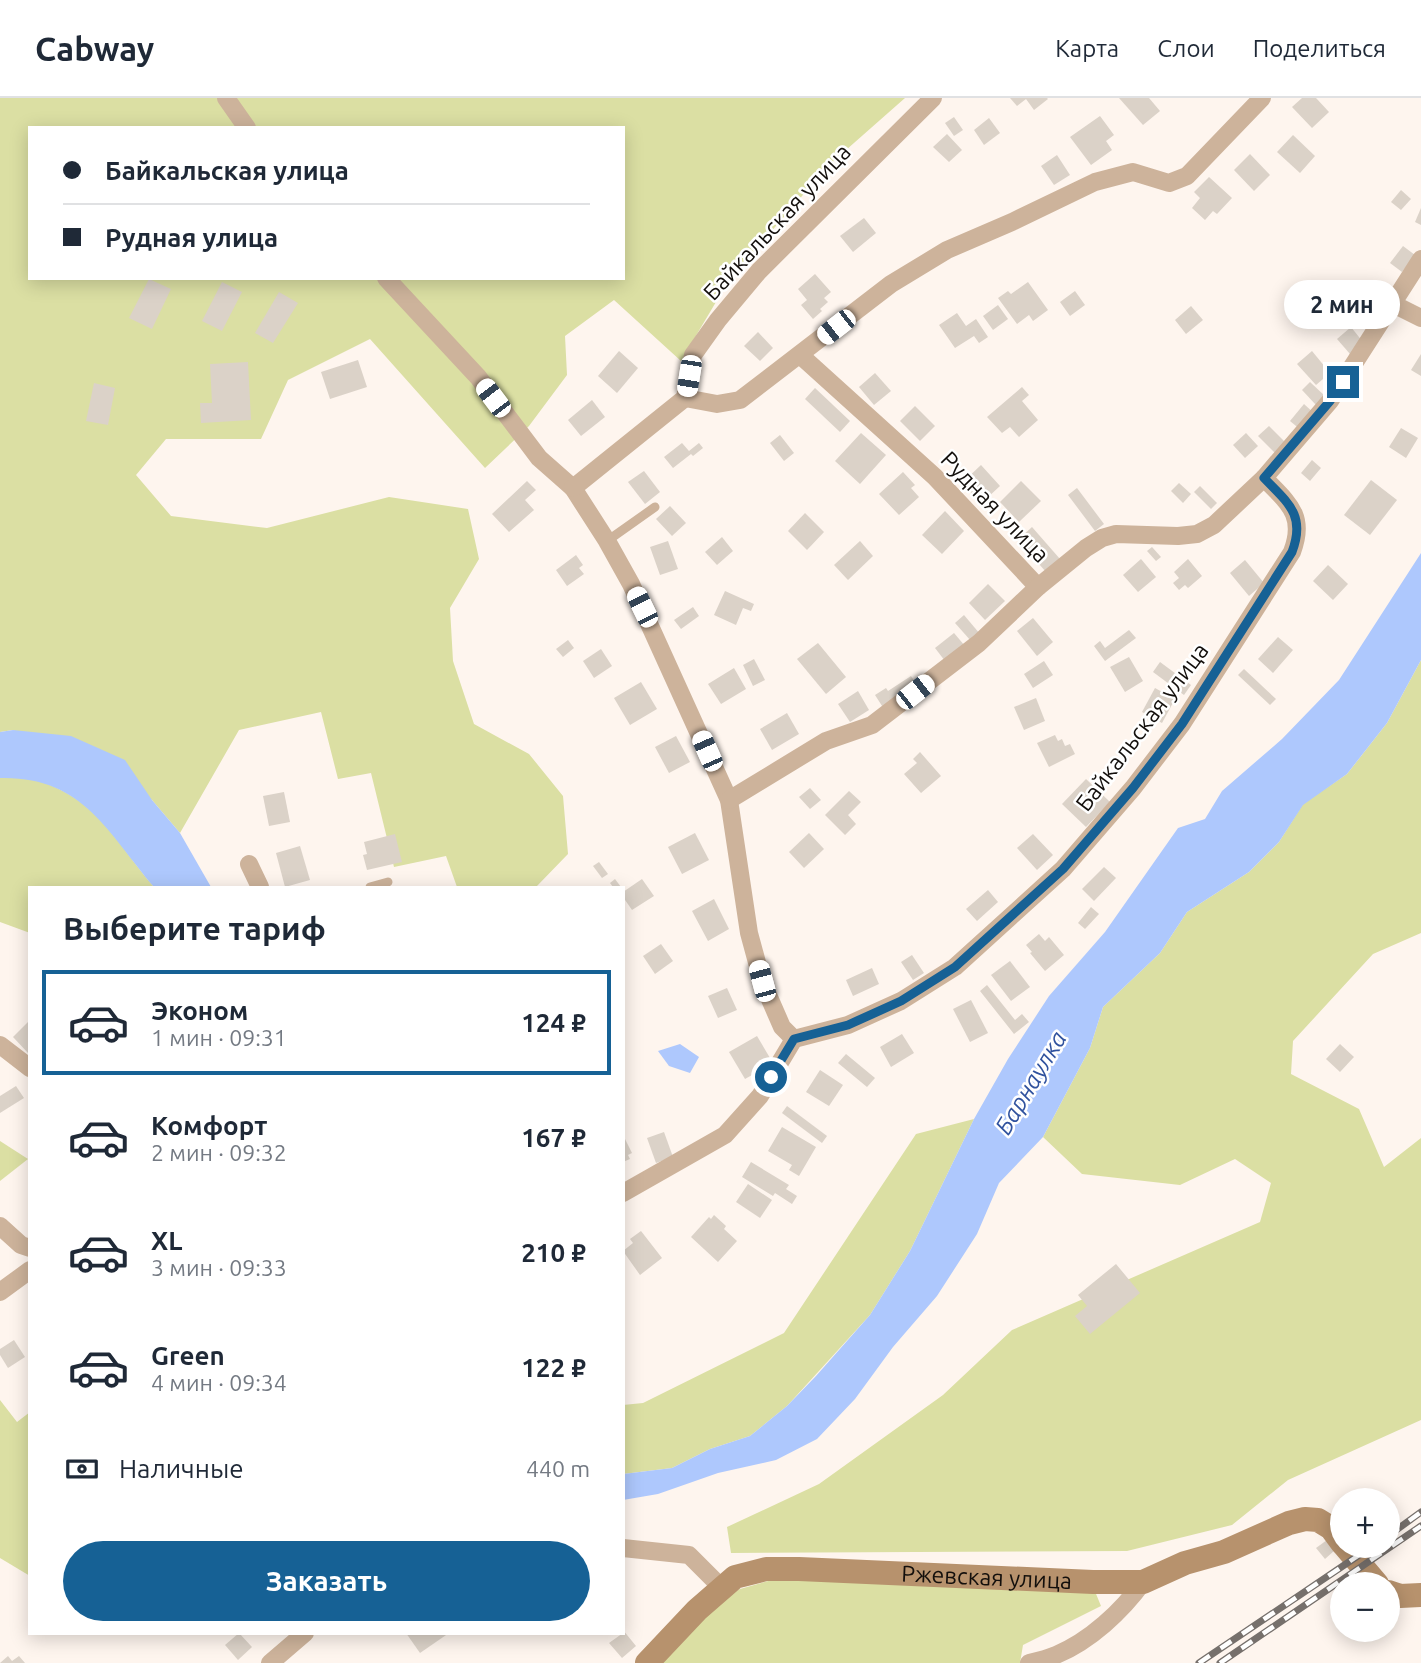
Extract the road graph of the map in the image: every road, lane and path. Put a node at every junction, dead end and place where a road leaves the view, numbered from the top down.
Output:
1 (226, 98) edge
2 (933, 98) edge
3 (1262, 98) edge
4 (246, 126) edge
5 (1421, 259) edge
6 (388, 280) edge
7 (1393, 304) junction
8 (1421, 318) edge
9 (800, 355) junction
10 (685, 398) junction
11 (1264, 478) junction
12 (573, 488) junction
13 (655, 506) dead end
14 (607, 541) junction
15 (1038, 587) junction
16 (729, 800) junction
17 (249, 864) dead end
18 (388, 882) dead end
19 (260, 886) edge
20 (374, 886) edge
21 (794, 1039) junction
22 (0, 1045) edge
23 (28, 1066) edge
24 (625, 1192) edge
25 (0, 1226) edge
26 (28, 1247) edge
27 (28, 1271) edge
28 (0, 1292) edge
29 (1330, 1530) edge
30 (625, 1548) edge
31 (1355, 1558) edge
32 (1367, 1572) edge
33 (1143, 1582) junction
34 (722, 1588) junction
35 (1421, 1595) edge
36 (1400, 1596) edge
37 (303, 1635) edge
38 (270, 1663) edge
39 (647, 1663) edge
40 (1029, 1663) edge

1 - 4 street
2 - 10 street, Байкальская улица
3 - 9 street
5 - 7 street, Рудная улица
6 - 12 street
7 - 8 street
7 - 11 street, Рудная улица
9 - 10 street
9 - 15 street, Рудная улица
10 - 12 street
11 - 15 street, Рудная улица
11 - 21 street, Байкальская улица
12 - 14 street
13 - 14 lane
14 - 16 street
15 - 16 street
16 - 21 street
17 - 19 street
18 - 20 lane
21 - 24 street
22 - 23 street
25 - 26 street
27 - 28 street
29 - 33 main road, Ржевская улица
30 - 34 street
31 - 32 main road, Ржевская улица
33 - 34 main road, Ржевская улица
33 - 40 street
34 - 39 main road, Ржевская улица
35 - 36 main road
37 - 38 street

